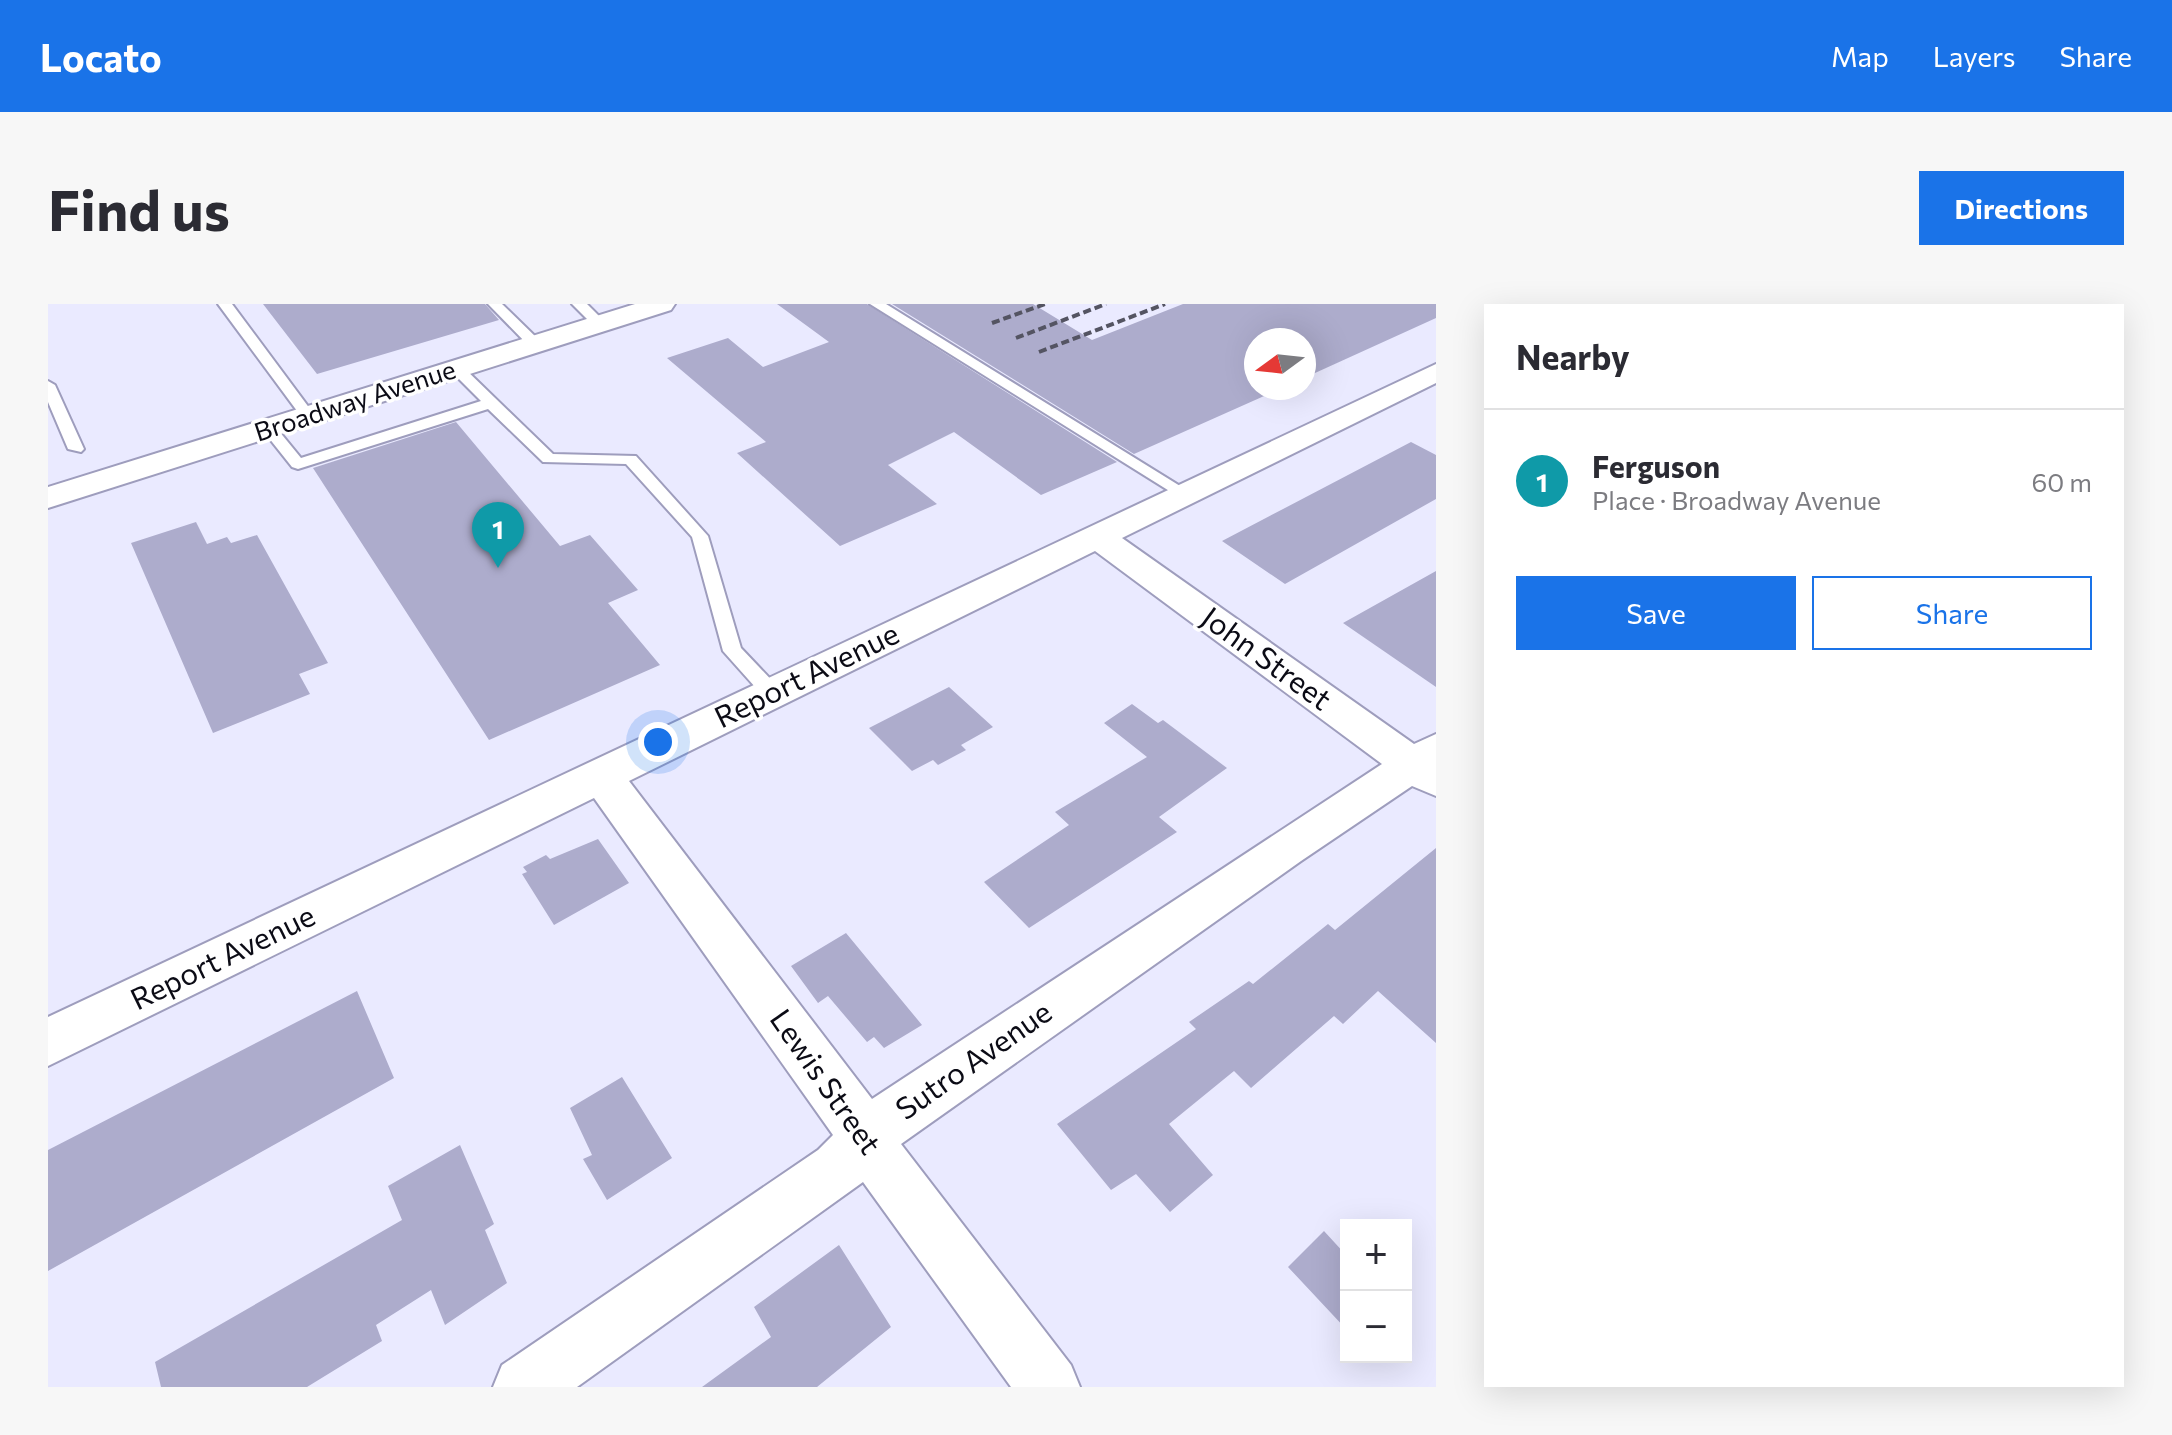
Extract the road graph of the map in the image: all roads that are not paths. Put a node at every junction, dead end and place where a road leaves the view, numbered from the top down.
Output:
1 (225, 304) edge
2 (495, 304) edge
3 (662, 304) edge
4 (877, 304) edge
5 (589, 314) edge
6 (535, 344) junction
7 (457, 369) junction
8 (1436, 373) edge
9 (48, 385) edge
10 (491, 403) junction
11 (308, 416) junction
12 (269, 428) junction
13 (76, 449) dead end
14 (1185, 494) junction
15 (48, 498) edge
16 (1096, 536) junction
17 (772, 693) junction
18 (1429, 766) edge
19 (601, 776) junction
20 (48, 1042) edge
21 (867, 1140) junction
22 (524, 1387) edge
23 (1049, 1387) edge

1 - 11 lane
2 - 6 lane
3 - 5 street, Broadway Avenue
4 - 14 lane
5 - 6 street, Broadway Avenue
6 - 7 street, Broadway Avenue
7 - 10 lane
7 - 11 street, Broadway Avenue
8 - 14 street, Report Avenue
9 - 13 lane
10 - 12 lane
10 - 17 lane
11 - 12 street, Broadway Avenue
12 - 15 street, Broadway Avenue
14 - 16 street, Report Avenue
16 - 17 street, Report Avenue
16 - 18 street, John Street
17 - 19 street, Report Avenue
18 - 21 street, Sutro Avenue
19 - 20 street, Report Avenue
19 - 21 street, Lewis Street
21 - 22 street, Sutro Avenue
21 - 23 street, Lewis Street

